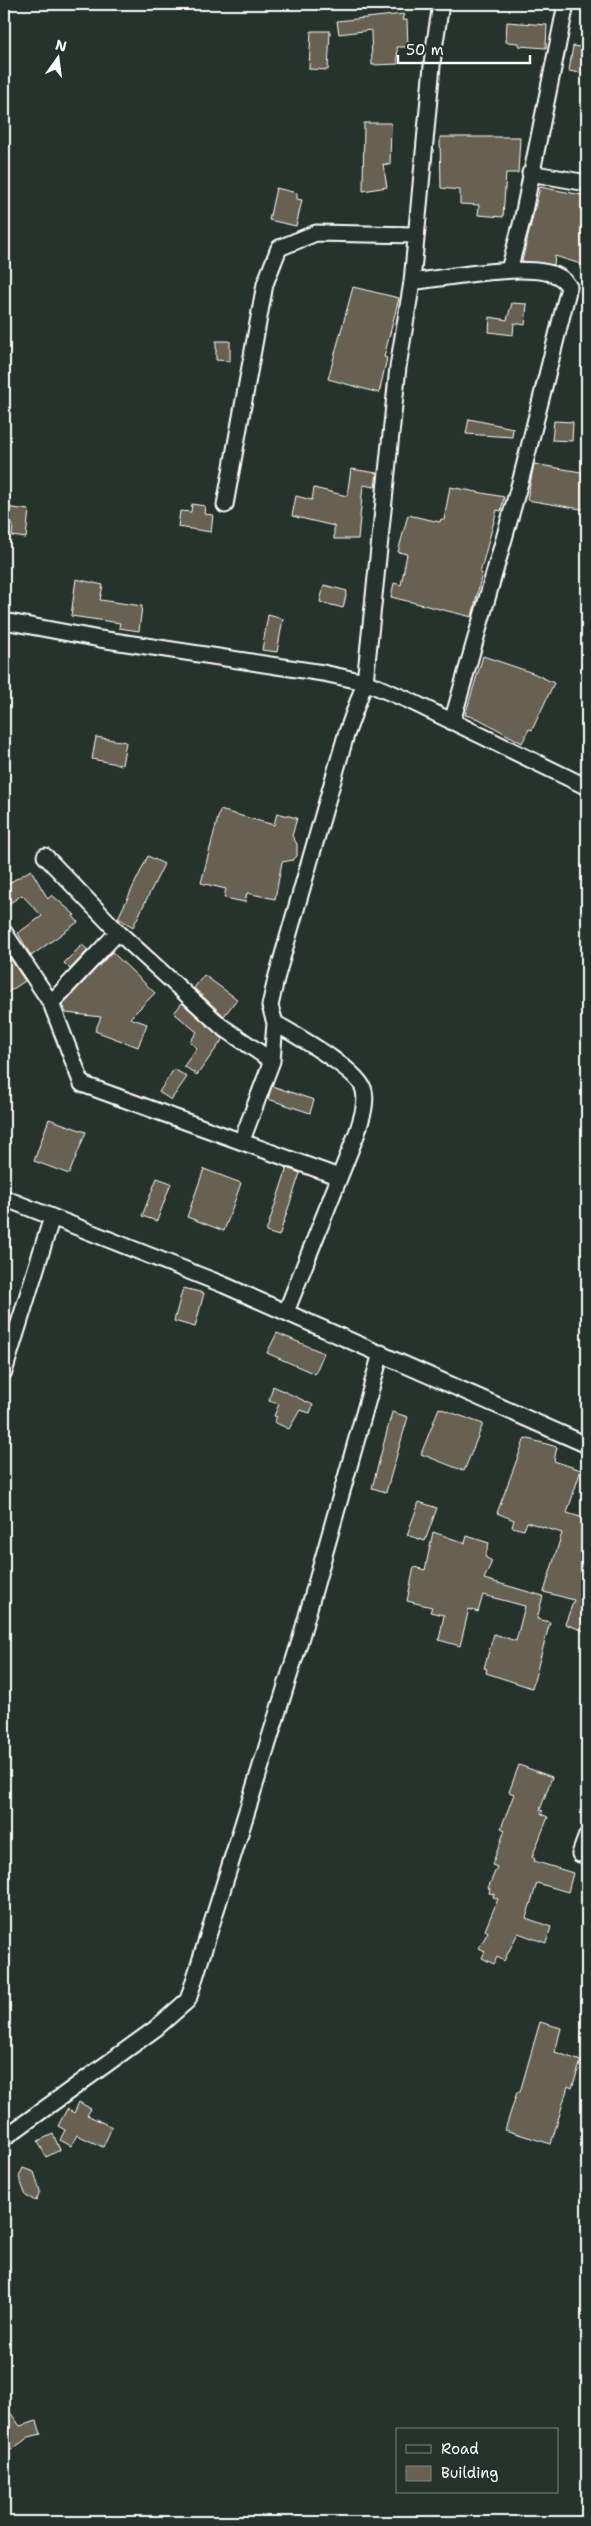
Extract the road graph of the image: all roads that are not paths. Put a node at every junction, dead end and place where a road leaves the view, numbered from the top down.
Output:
1 (441, 4) edge
2 (566, 4) edge
3 (530, 174) junction
4 (587, 183) edge
5 (416, 235) junction
6 (509, 270) junction
7 (412, 282) junction
8 (225, 505) dead end
9 (4, 621) edge
10 (365, 682) junction
11 (452, 722) junction
12 (587, 787) edge
13 (46, 856) dead end
14 (4, 932) edge
15 (118, 932) junction
16 (51, 1003) junction
17 (275, 1023) junction
18 (272, 1061) junction
19 (242, 1140) junction
20 (339, 1177) junction
21 (4, 1198) edge
22 (52, 1217) junction
23 (286, 1312) junction
24 (381, 1353) junction
25 (4, 1372) edge
26 (587, 1445) edge
27 (587, 1835) edge
28 (580, 1854) dead end
29 (4, 2138) edge

1 - 5 street
2 - 3 street
3 - 4 street
3 - 6 street
5 - 7 street
5 - 8 street
6 - 7 street
6 - 11 street
7 - 10 street
9 - 10 street
10 - 11 street
10 - 17 street
11 - 12 street
13 - 15 street
14 - 16 street
15 - 16 street
15 - 18 street
16 - 19 street
17 - 18 street
17 - 20 street
18 - 19 street
19 - 20 street
20 - 23 street
21 - 22 street
22 - 23 street
22 - 25 street
23 - 24 street
24 - 26 street
24 - 29 street
27 - 28 street

